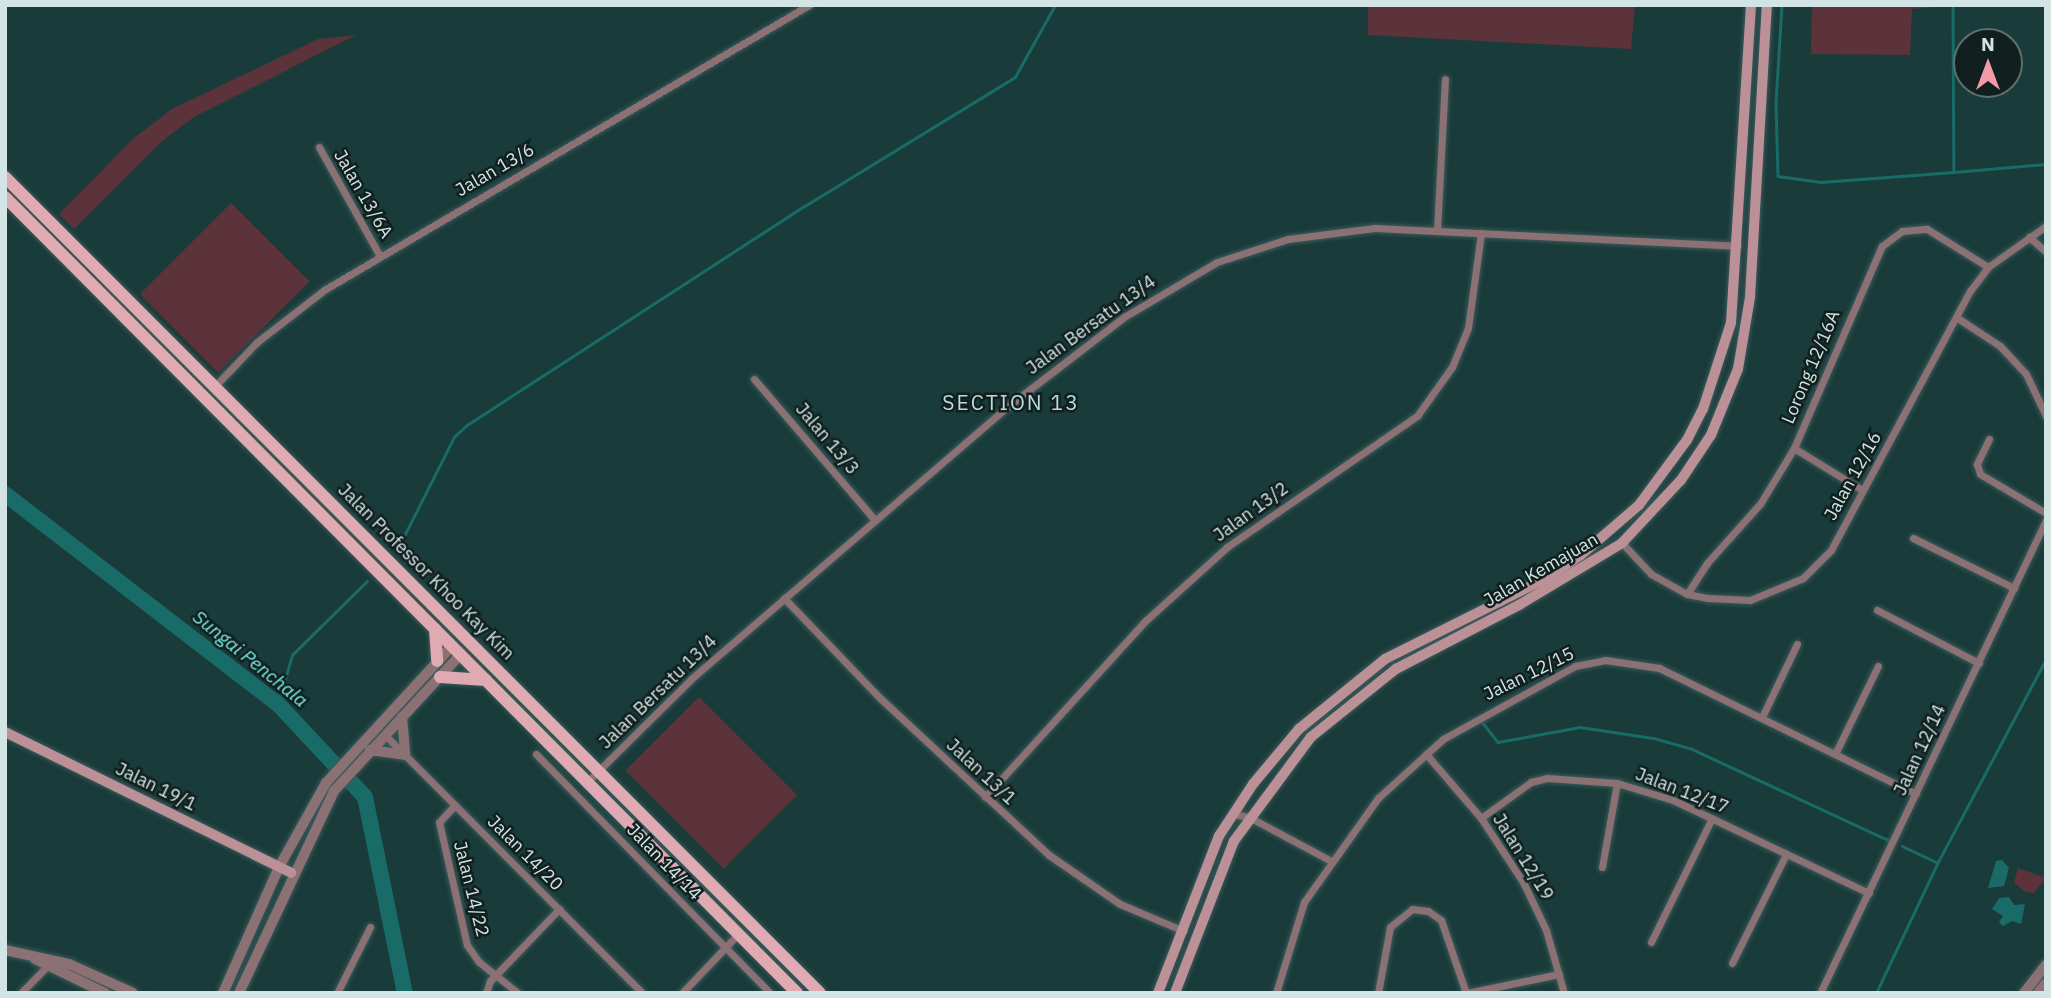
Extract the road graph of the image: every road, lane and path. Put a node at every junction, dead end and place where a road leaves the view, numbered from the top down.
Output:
1 (809, 5) edge
2 (1751, 5) edge
3 (1767, 5) edge
4 (1446, 79) dead end
5 (318, 147) dead end
6 (5, 177) edge
7 (5, 197) edge
8 (2046, 226) edge
9 (1437, 231) junction
10 (1481, 233) junction
11 (1754, 234) junction
12 (2029, 237) junction
13 (1738, 246) junction
14 (2046, 252) edge
15 (380, 256) junction
16 (1988, 267) junction
17 (1955, 317) junction
18 (754, 379) dead end
19 (215, 386) junction
20 (2046, 416) edge
21 (1989, 439) dead end
22 (1794, 448) junction
23 (1862, 490) junction
24 (2046, 513) edge
25 (875, 520) junction
26 (2046, 520) edge
27 (1913, 538) dead end
28 (1622, 543) junction
29 (2014, 588) junction
30 (1687, 594) junction
31 (784, 598) junction
32 (1877, 610) dead end
33 (440, 612) junction
34 (435, 629) junction
35 (1797, 644) dead end
36 (457, 649) junction
37 (437, 660) junction
38 (1979, 663) junction
39 (1878, 666) dead end
40 (502, 673) junction
41 (440, 677) junction
42 (486, 680) junction
43 (387, 715) junction
44 (1762, 717) junction
45 (401, 718) junction
46 (5, 732) edge
47 (385, 735) junction
48 (365, 740) junction
49 (370, 750) junction
50 (536, 754) dead end
51 (1426, 754) junction
52 (1835, 754) junction
53 (405, 755) junction
54 (598, 772) junction
55 (587, 782) junction
56 (1617, 783) junction
57 (1916, 794) junction
58 (985, 797) junction
59 (455, 805) junction
60 (1233, 814) junction
61 (1249, 817) junction
62 (1480, 818) junction
63 (1712, 818) junction
64 (1786, 854) junction
65 (1331, 861) junction
66 (279, 867) junction
67 (1602, 867) dead end
68 (292, 873) junction
69 (1869, 893) junction
70 (559, 909) junction
71 (370, 927) dead end
72 (1184, 930) junction
73 (737, 935) junction
74 (1651, 942) dead end
75 (726, 948) junction
76 (5, 950) edge
77 (34, 959) junction
78 (1732, 963) dead end
79 (2046, 965) edge
80 (45, 968) junction
81 (498, 973) junction
82 (1559, 974) junction
83 (2046, 983) edge
84 (21, 993) edge
85 (105, 993) edge
86 (133, 993) edge
87 (223, 993) edge
88 (239, 993) edge
89 (337, 993) edge
90 (486, 993) edge
91 (518, 993) edge
92 (642, 993) edge
93 (682, 993) edge
94 (770, 993) edge
95 (797, 993) edge
96 (820, 993) edge
97 (1158, 993) edge
98 (1175, 993) edge
99 (1276, 993) edge
100 (1378, 993) edge
101 (1466, 993) edge
102 (1564, 993) edge
103 (1820, 993) edge
104 (2024, 993) edge
105 (2038, 993) edge

1 - 15 street, Jalan 13/6
2 - 13 main road, Jalan Kemajuan
3 - 11 main road, Jalan Kemajuan
4 - 9 street
5 - 15 street, Jalan 13/6A
6 - 19 main road, Jalan Professor Khoo Kay Kim
7 - 34 main road, Jalan Professor Khoo Kay Kim
8 - 12 street, Jalan 12/16
9 - 10 street, Jalan Bersatu 13/4
9 - 25 street, Jalan Bersatu 13/4
10 - 13 street, Jalan Bersatu 13/4
10 - 58 street, Jalan 13/2
11 - 13 main road
11 - 28 main road, Jalan Kemajuan
12 - 14 street
12 - 16 street, Jalan 12/16
13 - 60 main road, Jalan Kemajuan
15 - 19 street, Jalan 13/6
16 - 17 street, Jalan 12/16
16 - 22 street, Lorong 12/16A
17 - 20 street
17 - 23 street, Jalan 12/16
18 - 25 street, Jalan 13/3
19 - 33 main road, Jalan Professor Khoo Kay Kim
21 - 24 street
22 - 23 street
22 - 30 street, Lorong 12/16A
23 - 30 street, Jalan 12/16
25 - 31 street, Jalan Bersatu 13/4
26 - 29 street, Jalan 12/14
27 - 29 street
28 - 30 street, Jalan 12/16
28 - 61 main road, Jalan Kemajuan
29 - 38 street, Jalan 12/14
31 - 54 street, Jalan Bersatu 13/4
31 - 58 street, Jalan 13/1
32 - 38 street
33 - 36 main road
33 - 40 main road, Jalan Professor Khoo Kay Kim
34 - 36 main road, Jalan Professor Khoo Kay Kim
34 - 37 main road
35 - 44 street
36 - 37 street
36 - 40 main road
36 - 41 street
36 - 42 main road, Jalan Professor Khoo Kay Kim
37 - 43 street
38 - 57 street, Jalan 12/14
39 - 52 street
40 - 54 main road, Jalan Professor Khoo Kay Kim
41 - 42 main road
41 - 45 street
42 - 55 main road, Jalan Professor Khoo Kay Kim
43 - 47 street
43 - 48 street
44 - 51 street, Jalan 12/15
44 - 52 street, Jalan 12/15
45 - 47 street
45 - 53 street
46 - 66 main road, Jalan 19/1
47 - 48 street
47 - 49 street
47 - 53 street, Jalan 14/20
48 - 66 street
49 - 53 street
49 - 68 street
50 - 75 street, Jalan 14/14
51 - 62 street, Jalan 12/19
51 - 65 street, Jalan 12/15
52 - 57 street, Jalan 12/15
53 - 59 street, Jalan 14/20
54 - 55 street, Jalan Bersatu 13/4
54 - 96 main road, Jalan Professor Khoo Kay Kim
55 - 73 main road, Jalan Professor Khoo Kay Kim
56 - 62 street, Jalan 12/17
56 - 63 street, Jalan 12/17
56 - 67 street
57 - 69 street, Jalan 12/14
58 - 72 street, Jalan 13/1
59 - 70 street, Jalan 14/20
59 - 81 street, Jalan 14/22
60 - 61 street
60 - 72 main road, Jalan Kemajuan
61 - 65 street
61 - 98 main road, Jalan Kemajuan
62 - 82 street, Jalan 12/19
63 - 64 street, Jalan 12/17
63 - 74 street
64 - 69 street, Jalan 12/17
64 - 78 street
65 - 99 street, Jalan 12/15
66 - 68 main road, Jalan 19/1
66 - 87 street
68 - 88 street
69 - 103 street, Jalan 12/14
70 - 81 street
70 - 92 street, Jalan 14/20
71 - 89 street
72 - 97 main road, Jalan Kemajuan
73 - 75 street
73 - 95 main road, Jalan Professor Khoo Kay Kim
75 - 93 street
75 - 94 street, Jalan 14/14
76 - 77 street
77 - 80 street
77 - 86 street
79 - 104 street
80 - 84 street
80 - 85 street
81 - 90 street
81 - 91 street
82 - 101 street
82 - 102 street, Jalan 12/19
83 - 105 street
100 - 101 street

